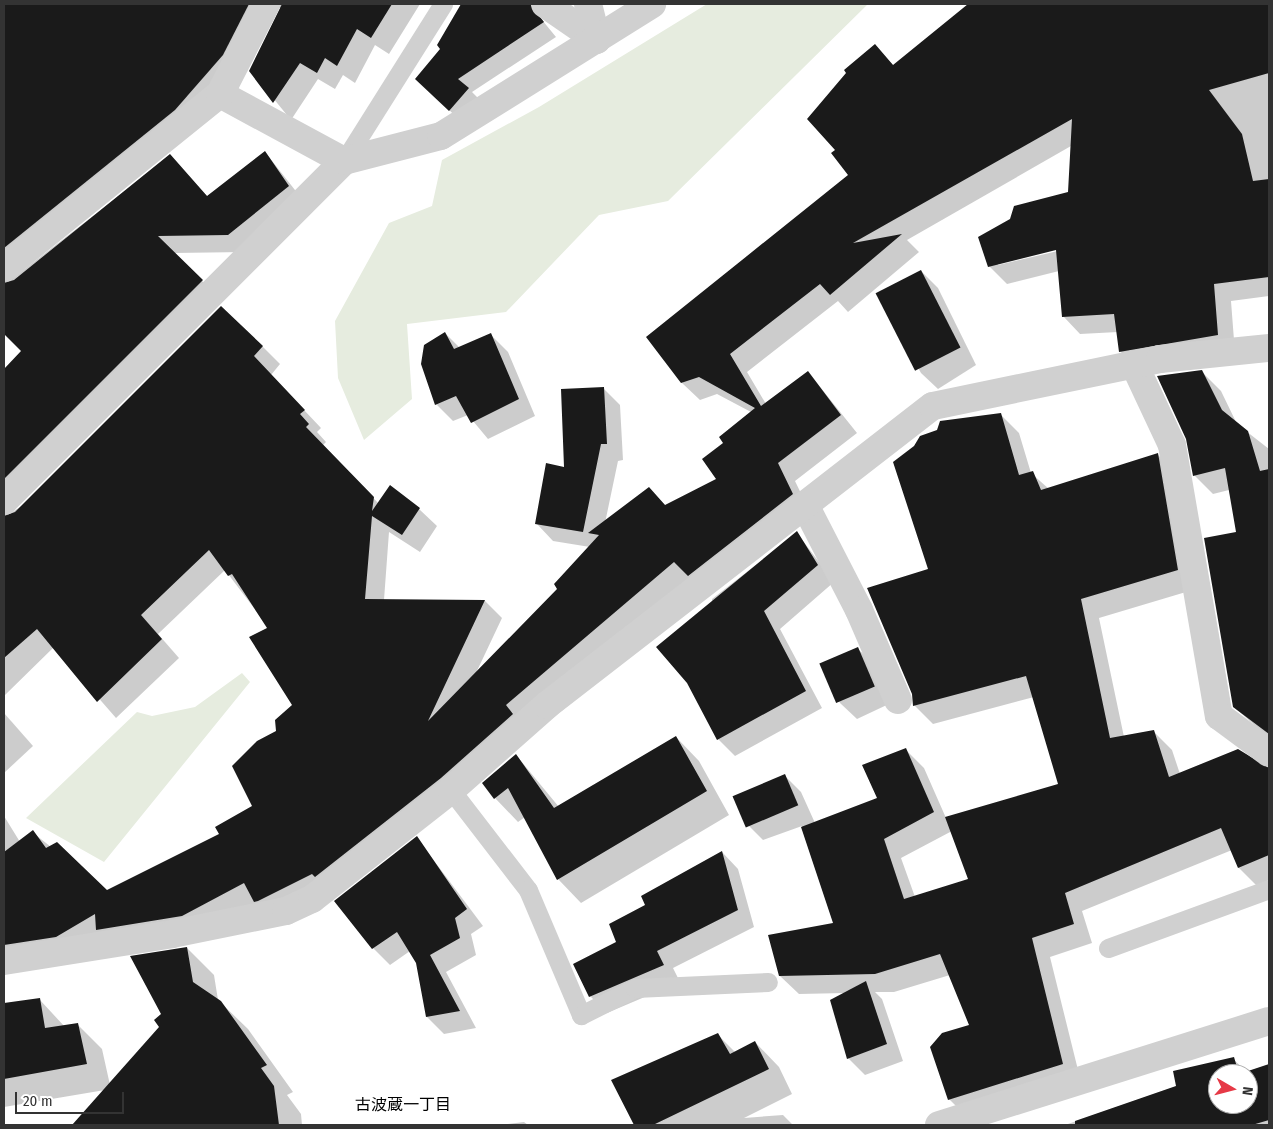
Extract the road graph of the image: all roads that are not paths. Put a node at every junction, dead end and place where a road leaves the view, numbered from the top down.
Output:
1 (266, 4) edge
2 (443, 4) edge
3 (544, 4) edge
4 (588, 4) edge
5 (652, 4) edge
6 (597, 40) junction
7 (220, 94) junction
8 (344, 161) junction
9 (4, 268) edge
10 (1266, 342) edge
11 (1134, 364) junction
12 (4, 501) edge
13 (805, 505) junction
14 (898, 700) dead end
15 (1269, 753) edge
16 (451, 790) junction
17 (1269, 889) edge
18 (1108, 948) dead end
19 (4, 962) edge
20 (768, 982) dead end
21 (1269, 1021) edge
22 (939, 1125) edge

1 - 7 street
2 - 8 lane
3 - 6 street
4 - 6 street
5 - 6 street
6 - 8 street
7 - 8 street
7 - 9 street
8 - 12 street
10 - 11 street
11 - 13 street
11 - 15 street
13 - 14 street
13 - 16 street
16 - 19 street
16 - 20 lane
17 - 18 lane
21 - 22 street

